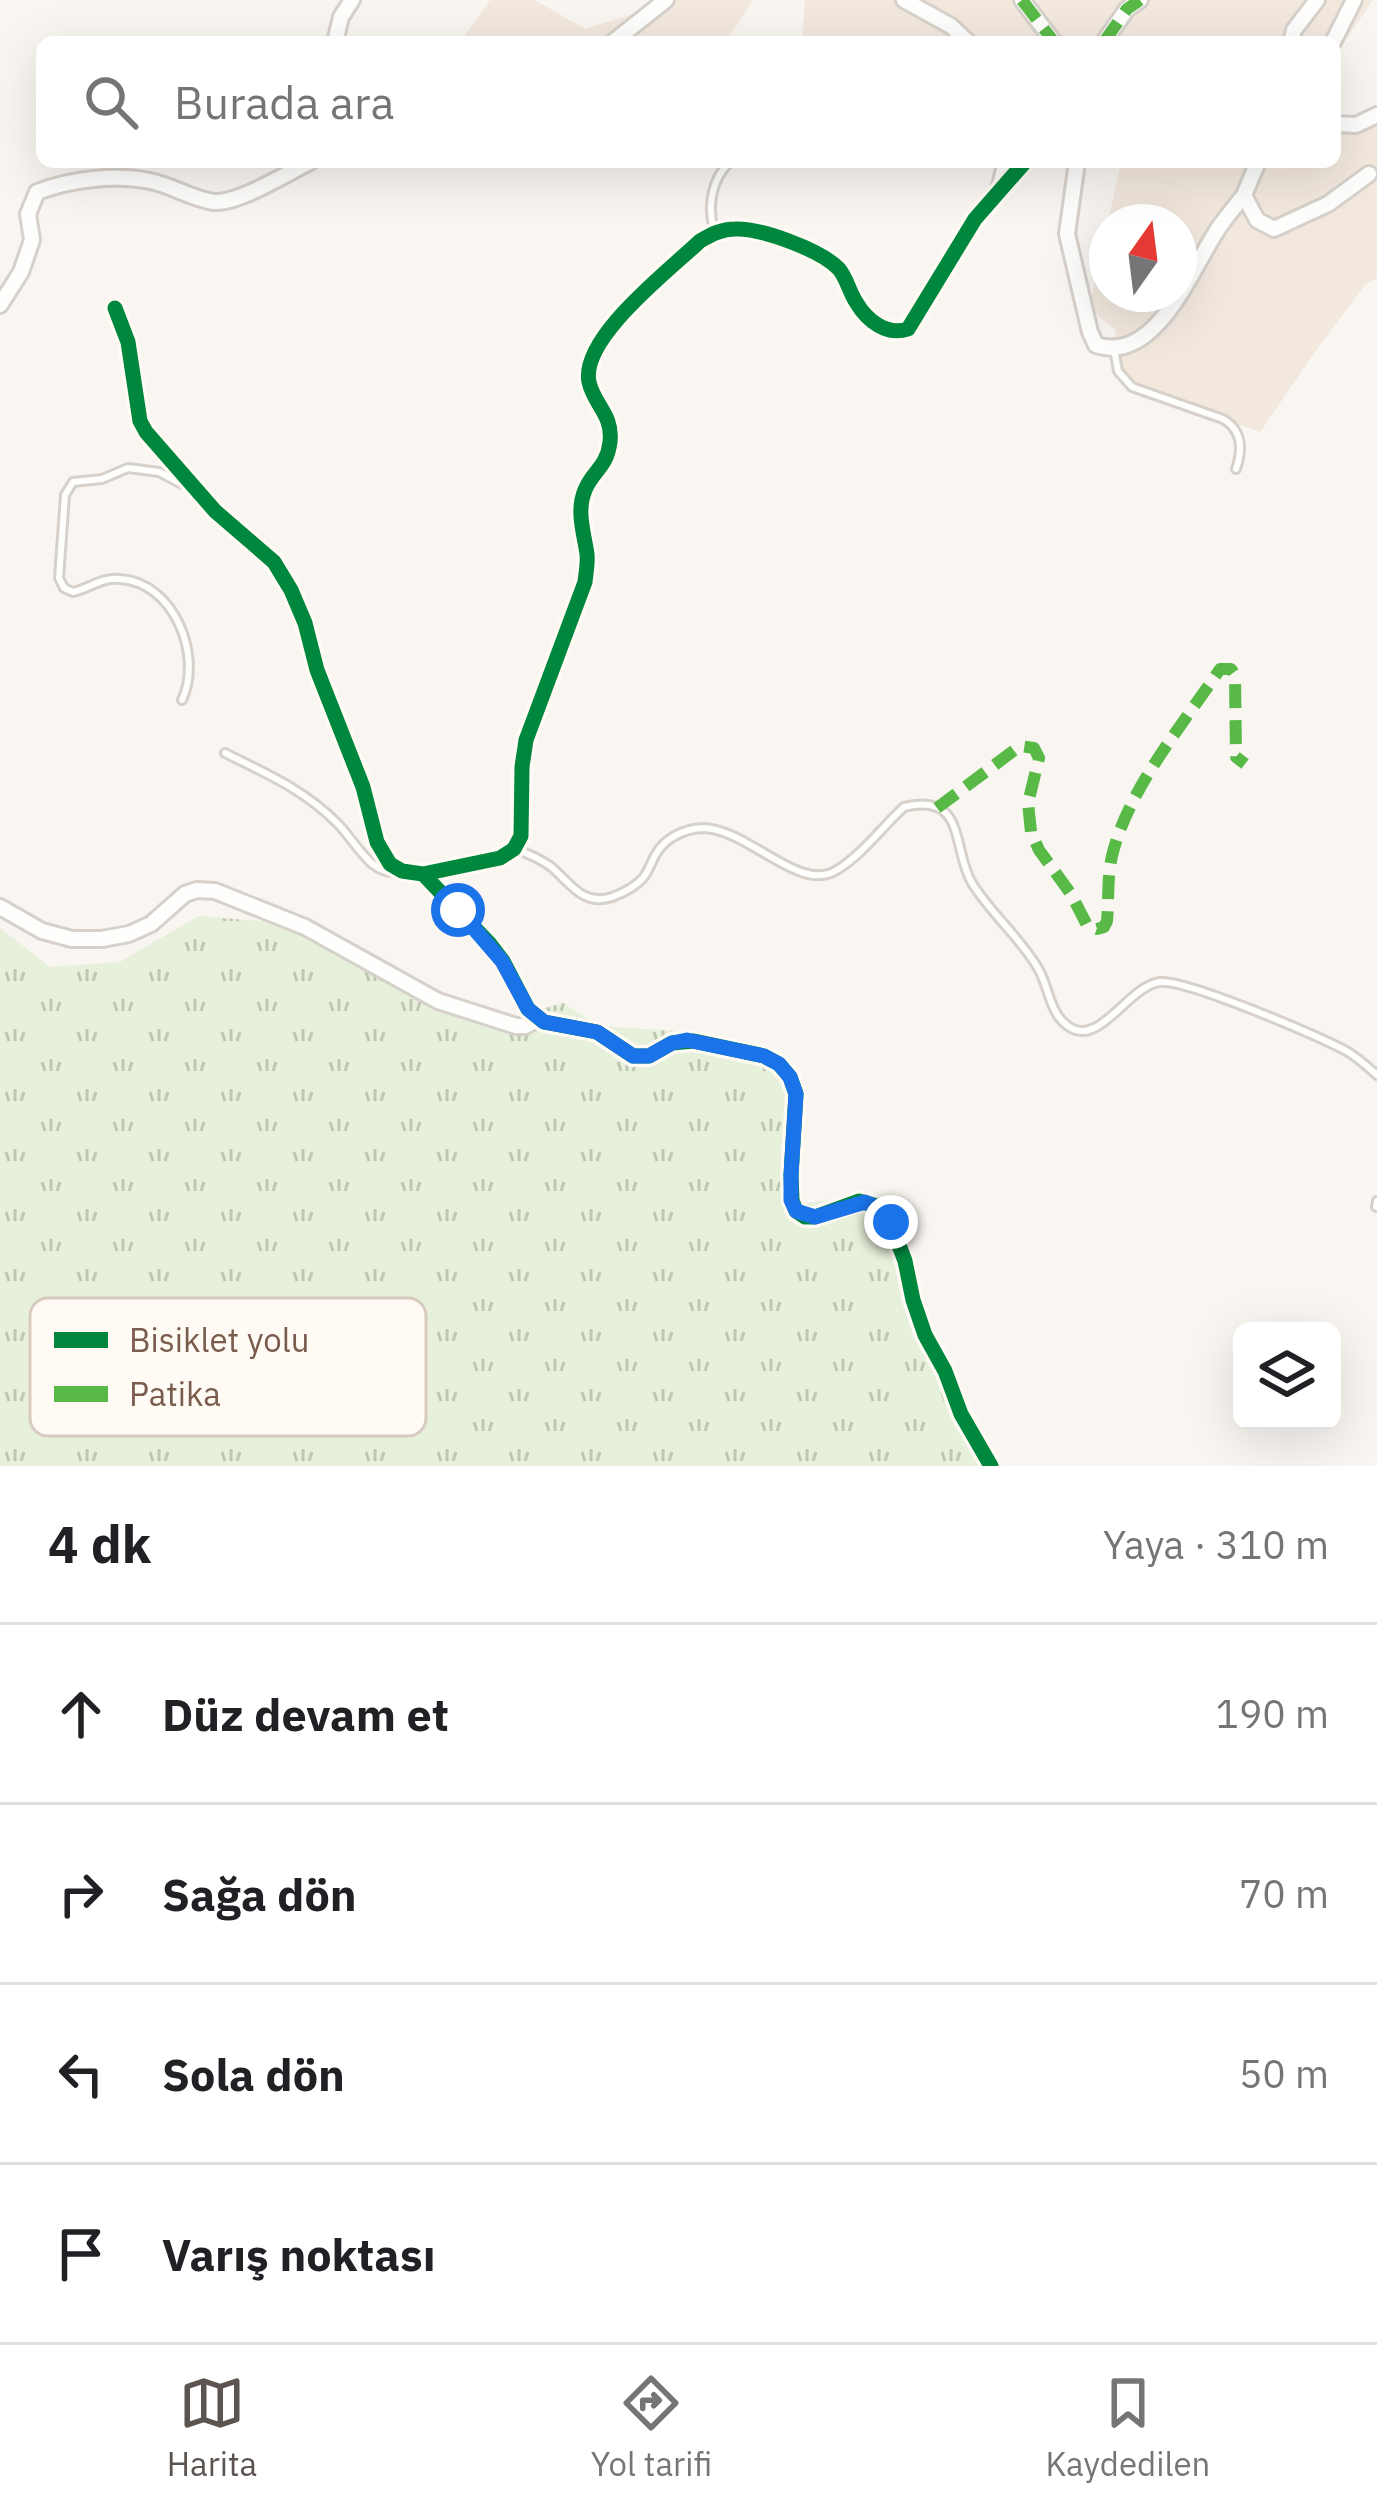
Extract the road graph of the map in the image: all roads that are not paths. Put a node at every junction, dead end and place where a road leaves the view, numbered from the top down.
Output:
1 (352, 0) edge
2 (666, 0) edge
3 (904, 0) edge
4 (1022, 0) edge
5 (1140, 0) edge
6 (1317, 0) edge
7 (1354, 0) edge
8 (336, 36) edge
9 (621, 36) edge
10 (962, 36) edge
11 (1049, 36) edge
12 (1108, 36) edge
13 (1293, 36) edge
14 (1336, 36) edge
15 (1377, 116) edge
16 (1341, 124) edge
17 (298, 168) edge
18 (724, 168) edge
19 (1004, 168) edge
20 (1020, 168) edge
21 (1076, 168) edge
22 (1255, 168) edge
23 (1369, 174) dead end
24 (998, 194) junction
25 (1244, 195) junction
26 (714, 233) junction
27 (0, 305) edge
28 (116, 308) dead end
29 (1114, 349) junction
30 (1236, 469) dead end
31 (191, 482) junction
32 (182, 700) dead end
33 (225, 753) dead end
34 (514, 849) junction
35 (402, 871) junction
36 (423, 874) junction
37 (0, 907) edge
38 (538, 1018) junction
39 (1377, 1075) edge
40 (991, 1466) edge

1 - 8 street
2 - 9 street
3 - 10 street
4 - 11 street
5 - 12 street
6 - 13 street
7 - 14 street
15 - 16 street
17 - 27 street
18 - 26 lane
19 - 24 street
20 - 24 street
21 - 29 street
22 - 25 street
23 - 25 street
24 - 26 street
25 - 29 street
26 - 34 street
28 - 31 street
29 - 30 lane
31 - 32 lane
31 - 35 street
33 - 35 lane
34 - 36 street
34 - 39 lane
35 - 36 street
36 - 38 street
37 - 38 street
38 - 40 street

